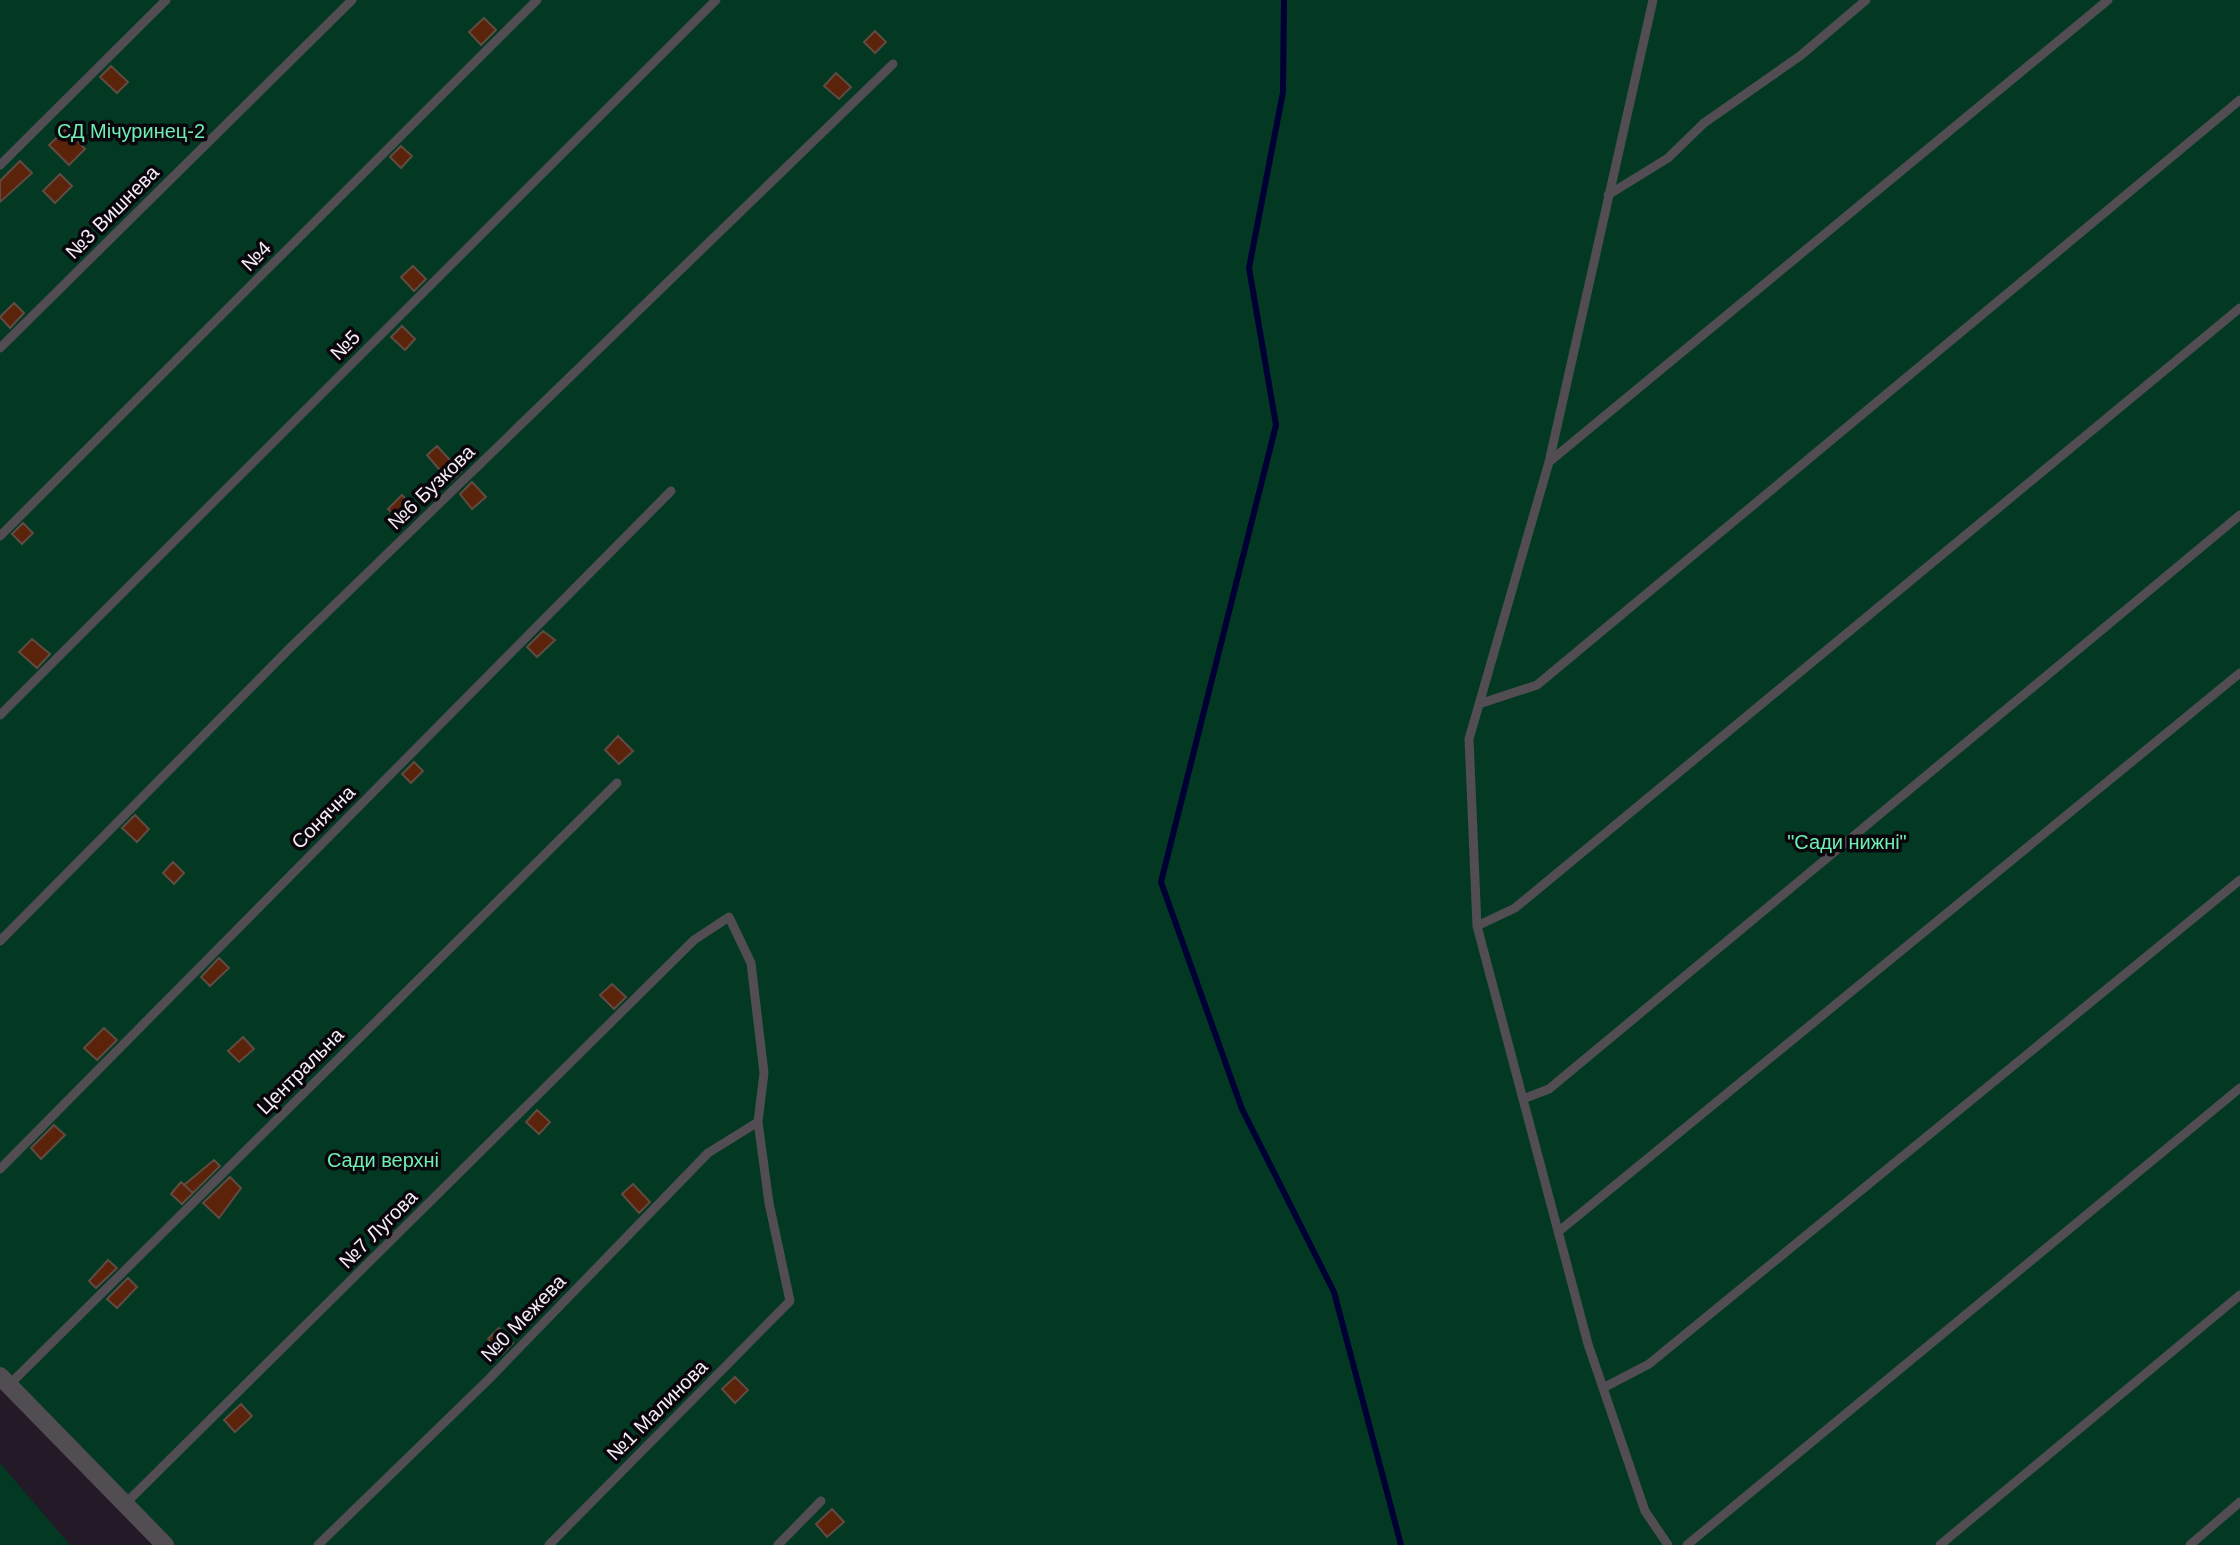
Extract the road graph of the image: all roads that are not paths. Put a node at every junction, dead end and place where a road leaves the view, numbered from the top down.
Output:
1 (166, 0) edge
2 (352, 0) edge
3 (537, 0) edge
4 (716, 0) edge
5 (1653, 0) edge
6 (1866, 0) edge
7 (2108, 0) edge
8 (893, 64) dead end
9 (2240, 100) edge
10 (0, 165) edge
11 (1608, 195) junction
12 (2240, 308) edge
13 (0, 348) edge
14 (1549, 462) junction
15 (671, 491) dead end
16 (2240, 515) edge
17 (0, 536) edge
18 (2240, 673) edge
19 (1479, 704) junction
20 (0, 715) edge
21 (617, 783) dead end
22 (2240, 880) edge
23 (1477, 926) junction
24 (0, 941) edge
25 (2240, 1088) edge
26 (1523, 1099) junction
27 (758, 1122) junction
28 (0, 1169) edge
29 (1558, 1232) junction
30 (2240, 1295) edge
31 (4, 1381) edge
32 (1603, 1388) junction
33 (821, 1501) dead end
34 (2240, 1502) edge
35 (125, 1504) junction
36 (165, 1545) edge
37 (318, 1545) edge
38 (549, 1545) edge
39 (778, 1545) edge
40 (1668, 1545) edge
41 (1687, 1545) edge
42 (1940, 1545) edge
43 (2190, 1545) edge

1 - 10 lane
2 - 13 lane, №3 Вишнева
3 - 17 lane, №4
4 - 20 lane, №5
5 - 11 lane
6 - 11 lane
7 - 14 lane
8 - 24 lane, №6 Бузкова
9 - 19 lane
11 - 14 lane
12 - 23 lane
14 - 19 lane
15 - 28 lane, Сонячна
16 - 26 lane
18 - 29 lane
19 - 23 lane
21 - 31 lane, Центральна
22 - 32 lane
23 - 26 lane
25 - 41 lane
26 - 29 lane
27 - 35 lane, №7 Лугова
27 - 37 lane, №0 Межева
27 - 38 lane, №1 Малинова
29 - 32 lane
30 - 42 lane
31 - 35 street
32 - 40 lane
33 - 39 lane
34 - 43 lane
35 - 36 street

